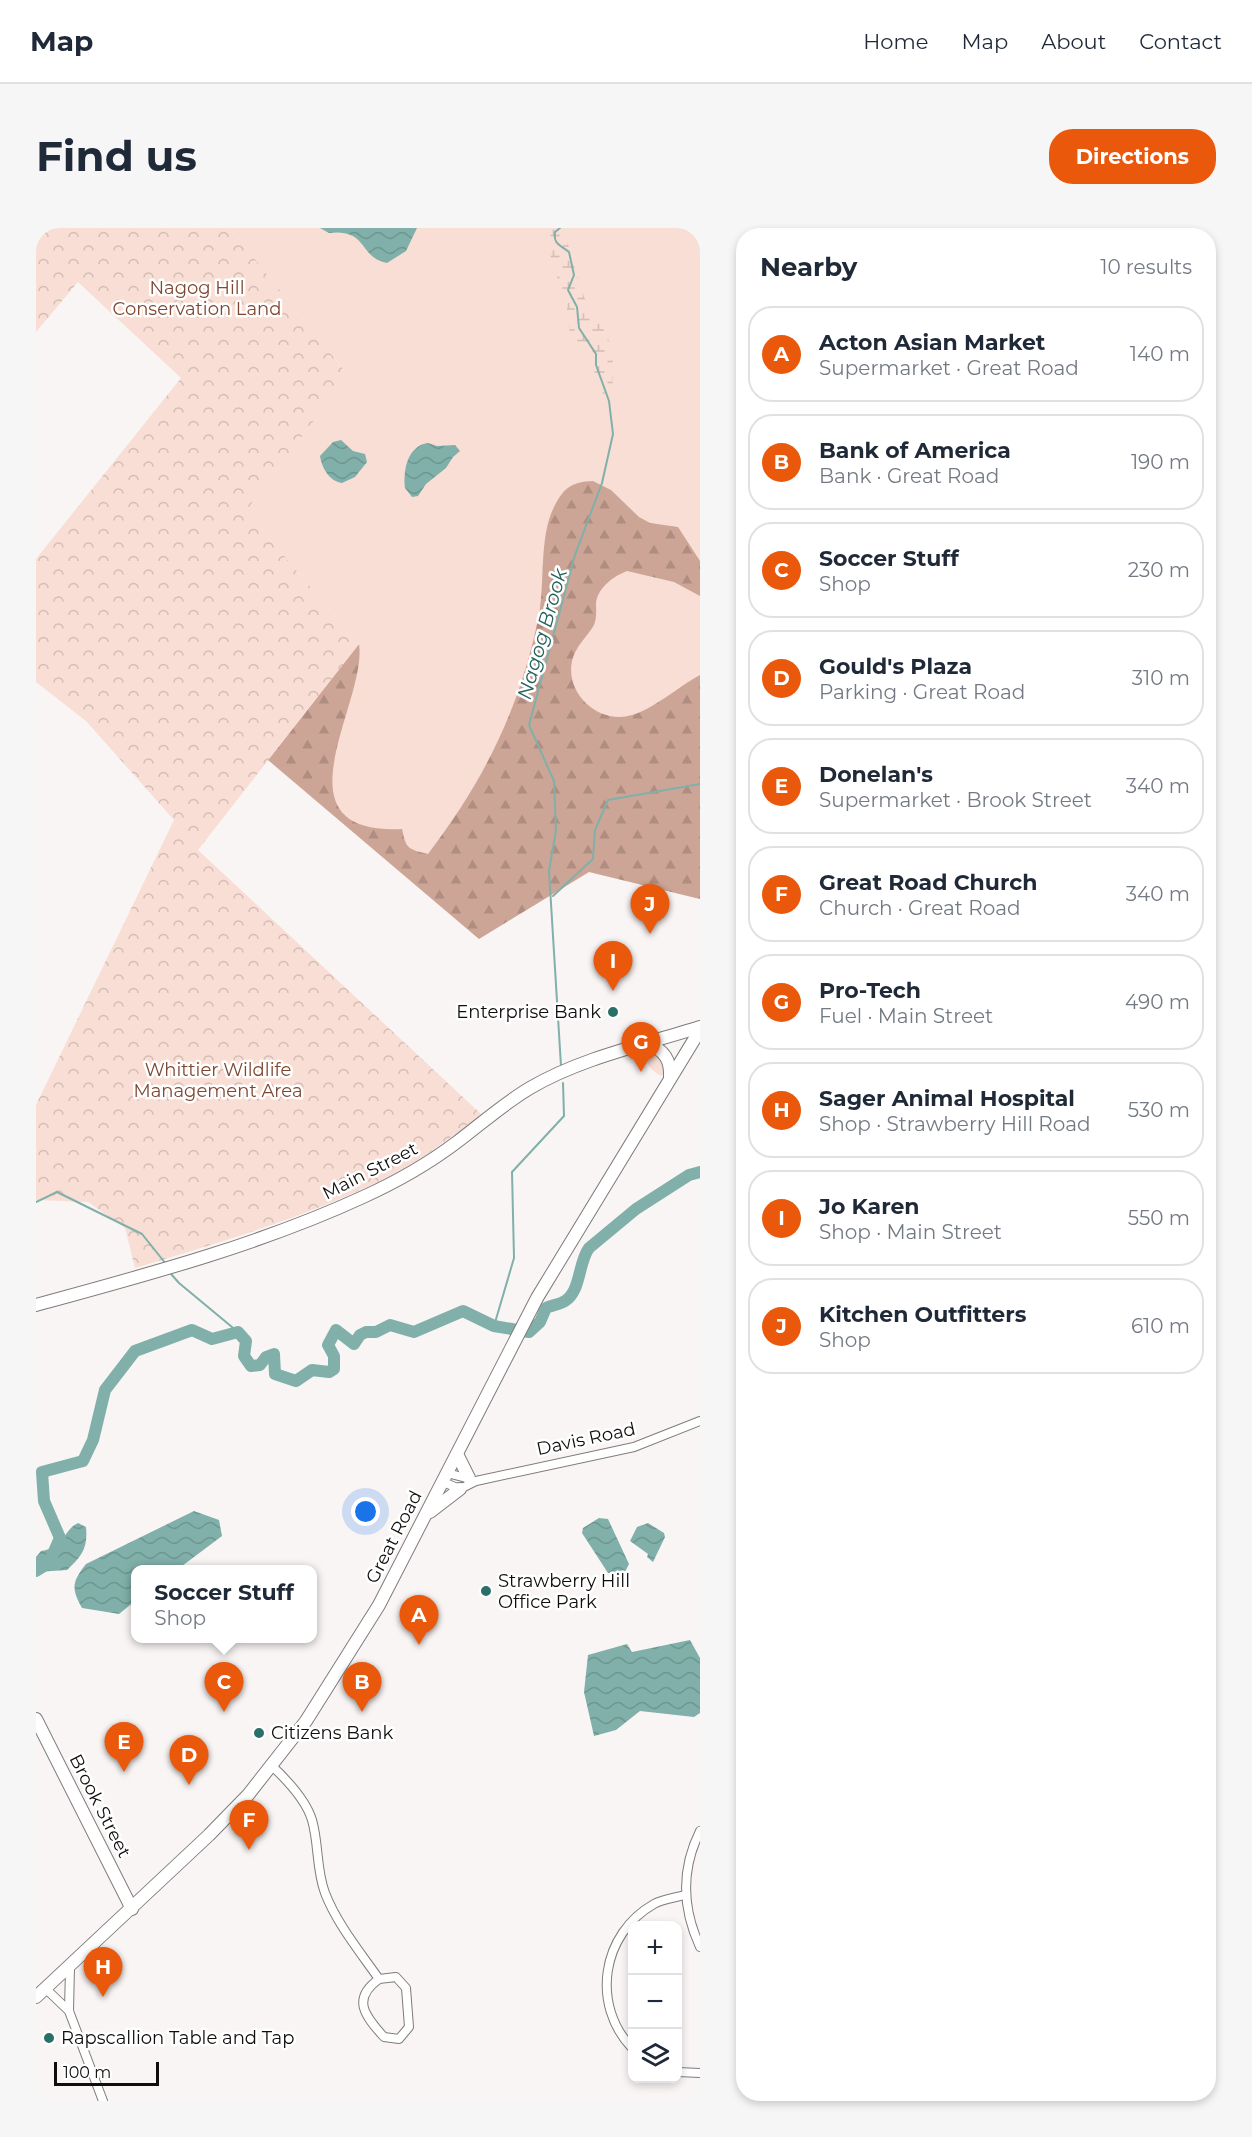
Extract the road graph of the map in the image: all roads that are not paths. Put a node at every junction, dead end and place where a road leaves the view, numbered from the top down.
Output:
1 (700, 1028) edge
2 (648, 1044) junction
3 (670, 1078) junction
4 (36, 1305) edge
5 (700, 1421) edge
6 (457, 1454) junction
7 (445, 1477) junction
8 (472, 1480) junction
9 (460, 1489) junction
10 (426, 1514) junction
11 (36, 1719) edge
12 (271, 1765) junction
13 (700, 1831) edge
14 (685, 1895) junction
15 (132, 1909) junction
16 (700, 1947) edge
17 (70, 1967) junction
18 (379, 1979) junction
19 (46, 1989) junction
20 (36, 1997) edge
21 (69, 2011) junction
22 (628, 2042) edge
23 (682, 2072) edge
24 (700, 2073) edge
25 (103, 2101) edge

1 - 2 main road, Main Street
1 - 3 main road, Great Road
2 - 3 main road
2 - 4 main road, Main Street
3 - 6 main road, Great Road
5 - 8 street, Davis Road
6 - 7 main road, Great Road
6 - 8 main road
7 - 8 street, Davis Road
7 - 9 street
7 - 10 main road, Great Road
8 - 9 street, Davis Road
9 - 10 main road
10 - 12 main road, Great Road
11 - 15 main road, Brook Street
12 - 15 main road, Great Road
12 - 18 street
13 - 14 street
14 - 16 street
14 - 22 street
15 - 17 main road, Great Road
17 - 19 main road, Great Road
17 - 21 street
18 - 18 street
19 - 20 main road, Great Road
19 - 21 street
21 - 25 street
23 - 24 street

